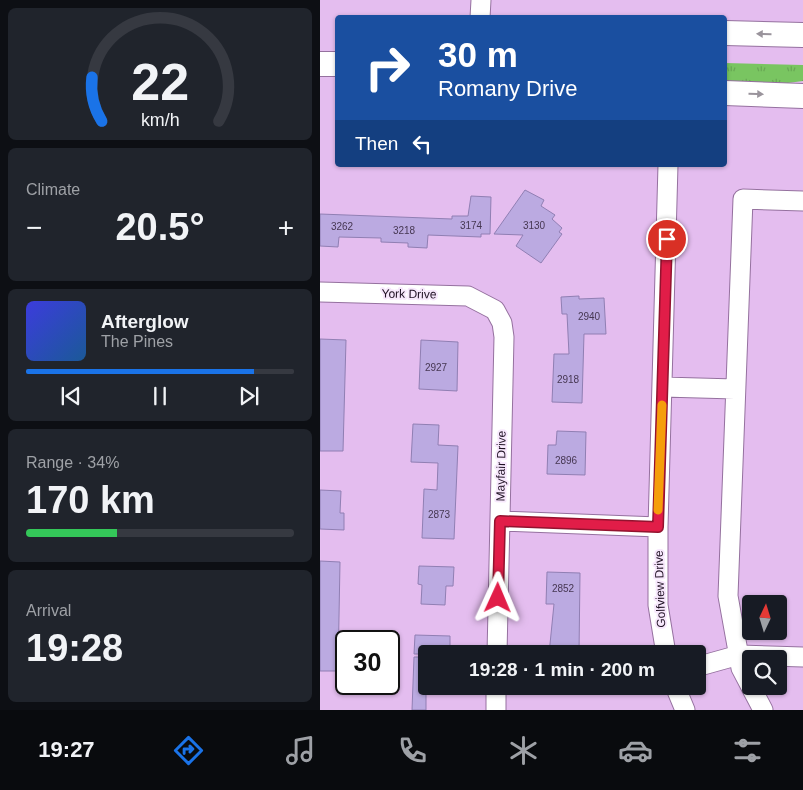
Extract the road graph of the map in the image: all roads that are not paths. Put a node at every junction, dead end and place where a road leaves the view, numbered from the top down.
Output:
1 (481, 0) edge
2 (480, 15) edge
3 (727, 33) edge
4 (803, 35) edge
5 (320, 64) edge
6 (335, 64) edge
7 (727, 93) edge
8 (803, 96) edge
9 (668, 167) edge
10 (803, 202) edge
11 (320, 292) edge
12 (495, 310) joint
13 (663, 387) junction
14 (735, 389) junction
15 (500, 521) junction
16 (658, 527) junction
17 (497, 645) edge
18 (665, 645) edge
19 (739, 655) junction
20 (803, 658) edge
21 (706, 664) edge
22 (496, 695) edge
23 (679, 695) edge
24 (496, 710) edge
25 (685, 710) edge
26 (763, 710) edge

1 - 2 street
4 -> 3 main road
5 - 6 main road
7 -> 8 main road
9 - 13 street, Golfview Drive
10 - 14 street
11 - 12 street, York Drive
12 - 15 street, Mayfair Drive
13 - 14 street
13 - 16 street, Golfview Drive
14 - 19 street
15 - 16 street
15 - 17 street, Mayfair Drive
16 - 18 street, Golfview Drive
19 - 20 street
19 - 21 street
19 - 26 street
22 - 24 street
23 - 25 street

